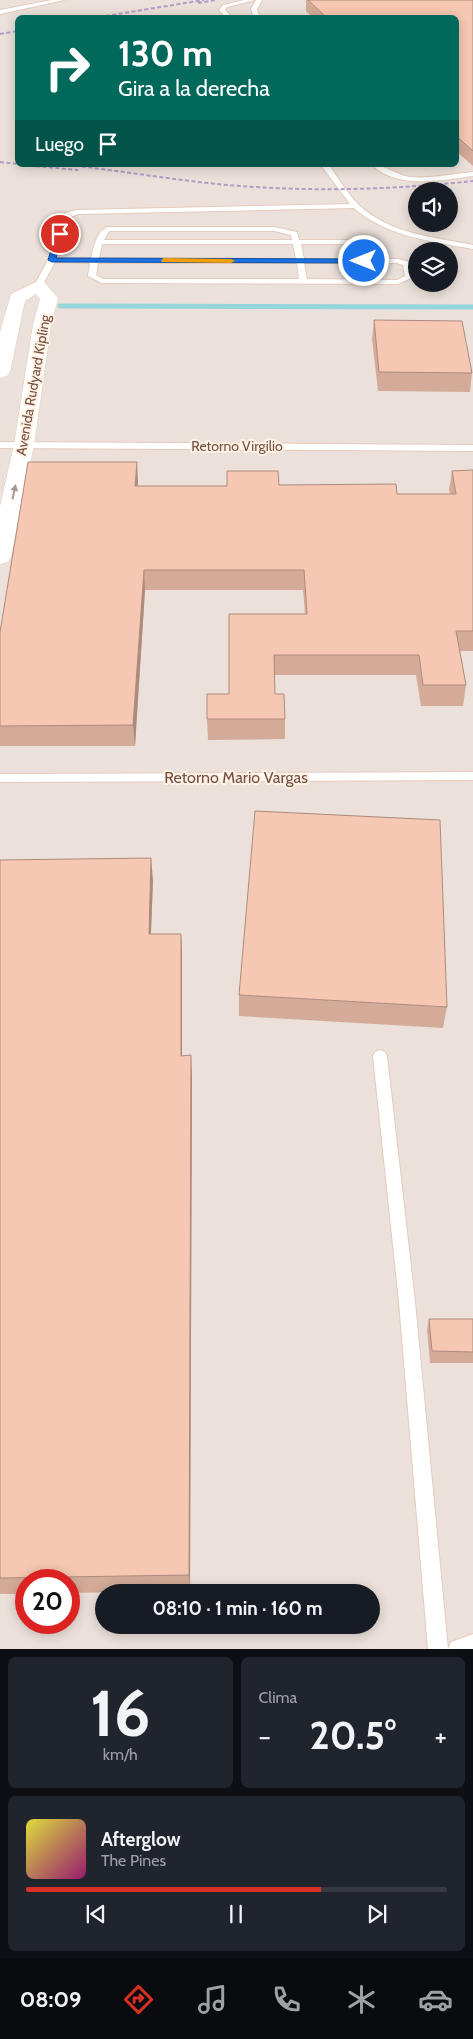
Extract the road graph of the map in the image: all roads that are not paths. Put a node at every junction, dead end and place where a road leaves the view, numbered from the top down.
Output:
1 (61, 0) edge
2 (252, 0) edge
3 (259, 0) edge
4 (0, 12) edge
5 (227, 15) edge
6 (256, 15) edge
7 (327, 167) edge
8 (378, 167) edge
9 (473, 174) edge
10 (356, 206) junction
11 (100, 242) junction
12 (216, 242) junction
13 (297, 242) junction
14 (473, 247) edge
15 (52, 260) junction
16 (95, 260) junction
17 (300, 261) junction
18 (364, 261) junction
19 (217, 271) junction
20 (304, 281) junction
21 (38, 286) junction
22 (10, 325) junction
23 (42, 325) junction
24 (0, 372) edge
25 (0, 444) edge
26 (24, 445) junction
27 (473, 448) edge
28 (0, 557) edge
29 (473, 776) edge
30 (0, 778) edge
31 (380, 1056) dead end
32 (473, 1644) edge
33 (438, 1649) edge
34 (458, 1649) edge

1 - 4 lane
2 - 5 lane
3 - 6 lane
7 - 10 lane
8 - 9 lane
10 - 14 lane
10 - 15 lane
11 - 12 lane
11 - 13 lane
11 - 16 lane
12 - 13 lane
12 - 19 lane
13 - 17 lane
13 - 18 lane
15 - 16 lane
15 - 21 lane
16 - 19 lane
16 - 19 lane
17 - 18 lane
17 - 19 lane
17 - 20 lane
18 - 20 lane
19 - 20 lane
21 - 22 street, Avenida Rudyard Kipling
21 - 23 street, Avenida Rudyard Kipling
22 - 23 street
22 - 24 street, Avenida Rudyard Kipling
23 - 26 street, Avenida Rudyard Kipling
25 - 26 lane, Retorno Virgilio
26 - 27 lane, Retorno Virgilio
28 -> 26 street, Avenida Rudyard Kipling
29 - 30 lane, Retorno Mario Vargas
31 - 33 lane
32 - 34 lane

